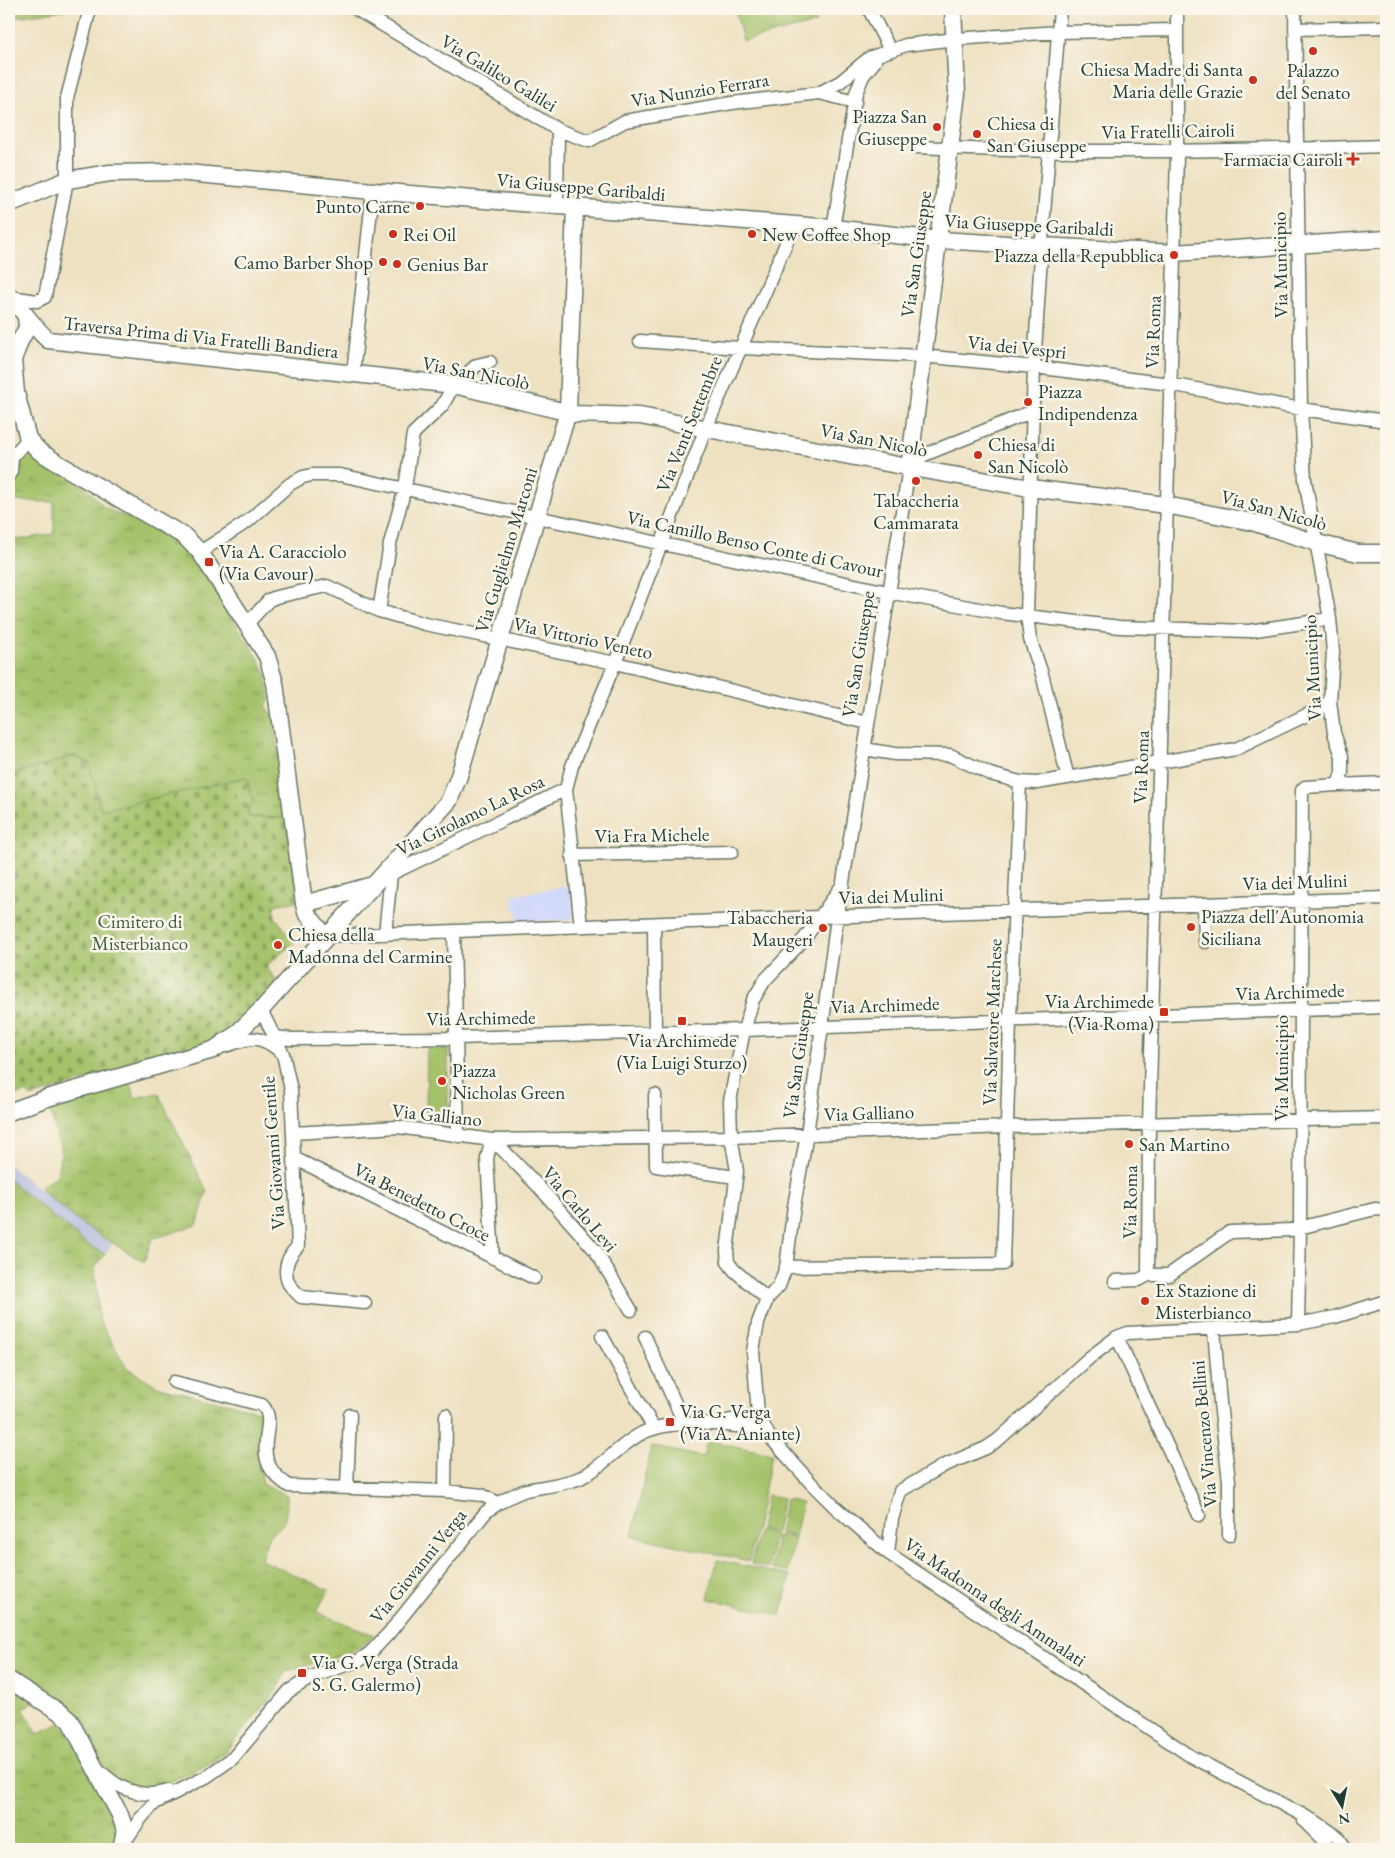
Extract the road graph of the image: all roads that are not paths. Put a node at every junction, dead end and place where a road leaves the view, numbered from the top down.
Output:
1 (90, 9) edge
2 (356, 9) edge
3 (869, 9) edge
4 (953, 9) edge
5 (1060, 9) edge
6 (1177, 9) edge
7 (1295, 9) edge
8 (1386, 27) edge
9 (1295, 29) junction
10 (1176, 30) junction
11 (1059, 32) junction
12 (956, 38) junction
13 (890, 50) junction
14 (819, 93) junction
15 (854, 102) junction
16 (558, 130) junction
17 (1386, 146) edge
18 (916, 147) dead end
19 (1297, 148) junction
20 (950, 149) junction
21 (1177, 150) junction
22 (1049, 151) junction
23 (67, 180) junction
24 (373, 191) junction
25 (9, 204) edge
26 (557, 205) junction
27 (575, 206) junction
28 (794, 225) junction
29 (833, 228) junction
30 (1386, 239) edge
31 (939, 240) junction
32 (1298, 245) junction
33 (1041, 246) junction
34 (1174, 253) junction
35 (10, 297) edge
36 (26, 315) junction
37 (640, 341) dead end
38 (740, 348) junction
39 (922, 356) junction
40 (490, 362) dead end
41 (1034, 367) junction
42 (353, 374) junction
43 (1170, 384) junction
44 (454, 385) junction
45 (1301, 409) junction
46 (1033, 411) junction
47 (568, 412) junction
48 (1386, 420) edge
49 (706, 428) junction
50 (28, 439) junction
51 (10, 458) edge
52 (909, 468) junction
53 (9, 475) edge
54 (405, 488) junction
55 (1030, 488) junction
56 (1166, 505) junction
57 (537, 517) junction
58 (1317, 542) junction
59 (661, 544) junction
60 (200, 552) junction
61 (1386, 553) edge
62 (888, 592) junction
63 (379, 611) junction
64 (1027, 615) junction
65 (1330, 619) junction
66 (247, 624) junction
67 (1163, 629) junction
68 (500, 639) junction
69 (615, 663) junction
70 (1330, 701) junction
71 (868, 723) junction
72 (864, 749) junction
73 (1160, 761) junction
74 (1068, 778) junction
75 (1020, 782) junction
76 (1386, 783) edge
77 (1338, 785) junction
78 (566, 789) junction
79 (732, 852) dead end
80 (572, 855) junction
81 (383, 878) junction
82 (843, 884) junction
83 (1386, 898) edge
84 (1301, 900) junction
85 (304, 901) junction
86 (1204, 904) junction
87 (1156, 905) junction
88 (1015, 912) junction
89 (838, 916) junction
90 (820, 917) junction
91 (654, 924) junction
92 (581, 926) junction
93 (454, 931) junction
94 (390, 933) junction
95 (323, 940) junction
96 (1205, 942) dead end
97 (1386, 1007) edge
98 (261, 1010) junction
99 (1300, 1010) junction
100 (1153, 1015) junction
101 (1010, 1020) junction
102 (249, 1022) junction
103 (823, 1026) junction
104 (744, 1030) junction
105 (655, 1032) junction
106 (270, 1038) junction
107 (457, 1038) junction
108 (293, 1039) junction
109 (213, 1050) junction
110 (283, 1054) junction
111 (655, 1095) dead end
112 (9, 1112) edge
113 (1386, 1118) edge
114 (1300, 1120) junction
115 (1149, 1123) junction
116 (1007, 1127) junction
117 (293, 1133) junction
118 (807, 1134) junction
119 (458, 1136) junction
120 (731, 1137) junction
121 (655, 1138) junction
122 (492, 1140) junction
123 (294, 1158) junction
124 (736, 1177) junction
125 (1386, 1210) edge
126 (1300, 1228) junction
127 (493, 1258) junction
128 (786, 1267) junction
129 (1148, 1270) junction
130 (534, 1278) dead end
131 (1115, 1280) dead end
132 (767, 1299) junction
133 (1386, 1301) edge
134 (366, 1303) dead end
135 (631, 1310) dead end
136 (1298, 1324) junction
137 (1214, 1330) junction
138 (602, 1336) dead end
139 (645, 1337) dead end
140 (1117, 1337) junction
141 (174, 1382) dead end
142 (758, 1414) junction
143 (350, 1415) dead end
144 (446, 1416) dead end
145 (712, 1424) junction
146 (685, 1425) junction
147 (653, 1427) junction
148 (764, 1429) junction
149 (347, 1487) junction
150 (445, 1491) junction
151 (498, 1503) junction
152 (1199, 1516) dead end
153 (1229, 1535) dead end
154 (888, 1553) junction
155 (9, 1680) edge
156 (96, 1768) junction
157 (183, 1788) junction
158 (1289, 1808) junction
159 (122, 1848) edge
160 (1328, 1849) edge
161 (1346, 1849) edge

1 - 23 street
2 - 16 street, Via Galileo Galilei
3 - 13 street
4 - 12 main road, Via San Giuseppe
5 - 11 street
6 - 10 street
7 - 9 street, Via Municipio
8 - 9 street
9 - 19 street, Via Municipio
10 - 11 street
10 - 21 street
11 - 12 street
11 - 22 street
12 - 13 street
12 - 20 main road, Via San Giuseppe
13 - 14 street
13 - 15 street
14 - 15 street, Via Nunzio Ferrara
14 - 16 street, Via Nunzio Ferrara
15 - 29 street
16 - 26 street, Via Galileo Galilei
17 - 19 street, Via Fratelli Cairoli
18 - 20 street, Via Fratelli Cairoli
19 - 21 street, Via Fratelli Cairoli
19 - 32 street, Via Municipio
20 - 22 street, Via Fratelli Cairoli
20 - 31 main road, Via San Giuseppe
21 - 22 street, Via Fratelli Cairoli
21 - 34 street, Via Roma
22 - 33 street
23 - 24 main road, Via Giuseppe Garibaldi
23 - 25 main road, Via Giuseppe Garibaldi
23 - 35 street
24 - 26 main road, Via Giuseppe Garibaldi
24 - 42 street
26 - 27 main road, Via Giuseppe Garibaldi
27 - 28 main road, Via Giuseppe Garibaldi
27 - 47 main road, Via Guglielmo Marconi
28 - 29 main road, Via Giuseppe Garibaldi
28 - 38 street, Via Venti Settembre
29 - 31 main road, Via Giuseppe Garibaldi
30 - 32 main road
31 - 33 main road, Via Giuseppe Garibaldi
31 - 39 main road, Via San Giuseppe
32 - 34 main road
32 - 45 street, Via Municipio
33 - 34 main road, Via Giuseppe Garibaldi
33 - 41 street
34 - 43 street, Via Roma
35 - 36 main road, Traversa Prima di Via Fratelli Bandiera
36 - 42 main road, Traversa Prima di Via Fratelli Bandiera
36 - 50 main road
37 - 38 street, Via dei Vespri
38 - 39 street, Via dei Vespri
38 - 49 street, Via Venti Settembre
39 - 41 street, Via dei Vespri
39 - 52 main road, Via San Giuseppe
40 - 44 street
41 - 43 street, Via dei Vespri
41 - 46 street
42 - 44 main road, Via San Nicolò
43 - 45 street, Via dei Vespri
43 - 56 street, Via Roma
44 - 47 main road, Via San Nicolò
44 - 54 street
45 - 48 street, Via dei Vespri
45 - 58 street, Via Municipio
46 - 52 street
46 - 55 street
47 - 49 main road, Via San Nicolò
47 - 57 main road, Via Guglielmo Marconi
49 - 52 main road, Via San Nicolò
49 - 59 street, Via Venti Settembre
50 - 51 street
50 - 60 main road
51 - 53 street
52 - 55 main road, Via San Nicolò
52 - 62 street, Via San Giuseppe
54 - 57 street, Via Camillo Benso Conte di Cavour
54 - 60 street, Via Camillo Benso Conte di Cavour
54 - 63 street
55 - 56 main road, Via San Nicolò
55 - 64 street
56 - 58 main road, Via San Nicolò
56 - 67 street, Via Roma
57 - 59 street, Via Camillo Benso Conte di Cavour
57 - 68 main road, Via Guglielmo Marconi
58 - 61 main road, Via San Nicolò
58 - 65 street, Via Municipio
59 - 62 street, Via Camillo Benso Conte di Cavour
59 - 69 street, Via Venti Settembre
60 - 66 main road
62 - 64 street, Via Camillo Benso Conte di Cavour
62 - 71 street, Via San Giuseppe
63 - 66 street, Via Vittorio Veneto
63 - 68 street, Via Vittorio Veneto
64 - 67 street, Via Camillo Benso Conte di Cavour
64 - 74 street
65 - 67 street, Via Camillo Benso Conte di Cavour
65 - 70 street, Via Municipio
66 - 85 main road
67 - 73 street, Via Roma
68 - 69 street, Via Vittorio Veneto
68 - 81 main road, Via Guglielmo Marconi
69 - 71 street, Via Vittorio Veneto
69 - 78 street, Via Venti Settembre
70 - 73 street
70 - 77 street, Via Municipio
71 - 72 street, Via San Giuseppe
72 - 75 street
72 - 82 street, Via San Giuseppe
73 - 74 street
73 - 87 street, Via Roma
74 - 75 street
75 - 88 street, Via Salvatore Marchese
76 - 77 street
77 - 84 street, Via Municipio
78 - 80 street, Via Venti Settembre
78 - 81 street, Via Girolamo La Rosa
79 - 80 street, Via Fra Michele
80 - 92 street, Via Venti Settembre
81 - 85 main road
81 - 94 street
81 - 95 main road, Via Guglielmo Marconi
82 - 89 street, Via San Giuseppe
82 - 90 street
83 - 84 street, Via dei Mulini
84 - 86 street, Via dei Mulini
84 - 99 street, Via Municipio
85 - 95 main road
86 - 87 street, Via dei Mulini
86 - 96 street
87 - 88 street, Via dei Mulini
87 - 100 street, Via Roma
88 - 89 street, Via dei Mulini
88 - 101 street, Via Salvatore Marchese
89 - 90 street, Via dei Mulini
89 - 103 street, Via San Giuseppe
90 - 91 street, Via dei Mulini
90 - 104 street
91 - 92 street, Via dei Mulini
91 - 105 street
92 - 93 street, Via dei Mulini
93 - 94 street, Via dei Mulini
93 - 107 street
94 - 95 street, Via dei Mulini
95 - 98 main road, Via Guglielmo Marconi
97 - 99 street, Via Archimede
98 - 102 main road, Via Guglielmo Marconi
98 - 106 street
99 - 100 street, Via Archimede
99 - 114 street, Via Municipio
100 - 101 street, Via Archimede
100 - 115 street, Via Roma
101 - 103 street, Via Archimede
101 - 116 street, Via Salvatore Marchese
102 - 106 street
102 - 109 main road, Via Guglielmo Marconi
103 - 104 street, Via Archimede
103 - 118 street, Via San Giuseppe
104 - 105 street, Via Archimede
104 - 120 street
105 - 107 street, Via Archimede
106 - 108 street, Via Archimede
106 - 109 street, Via Archimede
106 - 110 street
107 - 108 street, Via Archimede
107 - 119 street
108 - 110 street
109 - 112 main road, Via Guglielmo Marconi
110 - 117 street, Via Giovanni Gentile
111 - 121 street
113 - 114 street, Via Galliano
114 - 115 street, Via Galliano
114 - 126 street, Via Municipio
115 - 116 street, Via Galliano
115 - 129 street, Via Roma
116 - 118 street, Via Galliano
116 - 128 street, Via Salvatore Marchese
117 - 119 street, Via Galliano
117 - 123 street, Via Giovanni Gentile
118 - 120 street, Via Galliano
118 - 128 street, Via San Giuseppe
119 - 122 street, Via Galliano
120 - 121 street, Via Galliano
120 - 124 street
121 - 122 street, Via Galliano
121 - 124 street
122 - 127 street
122 - 135 street, Via Carlo Levi
123 - 127 street, Via Benedetto Croce
123 - 134 street, Via Giovanni Gentile
124 - 132 street
125 - 126 street
126 - 129 street
126 - 136 street, Via Municipio
127 - 130 street, Via Benedetto Croce
128 - 132 street, Via San Giuseppe
129 - 131 street
132 - 142 street, Via San Giuseppe
133 - 136 street, Via Madonna degli Ammalati
136 - 137 street, Via Madonna degli Ammalati
137 - 140 street, Via Madonna degli Ammalati
137 - 153 street, Via Vincenzo Bellini
138 - 147 street
139 - 146 street
140 - 152 street
140 - 154 street, Via Madonna degli Ammalati
141 - 149 street
142 - 145 street
142 - 148 street, Via San Giuseppe
143 - 149 street
144 - 150 street
145 - 146 street, Via Giovanni Verga
145 - 148 street
146 - 147 street, Via Giovanni Verga
147 - 151 street, Via Giovanni Verga
148 - 154 street
149 - 150 street
150 - 151 street
151 - 157 street, Via Giovanni Verga
154 - 158 street, Via Madonna degli Ammalati
155 - 156 main road
156 - 157 street
156 - 159 main road
157 - 159 street
158 - 160 street
158 - 161 street

